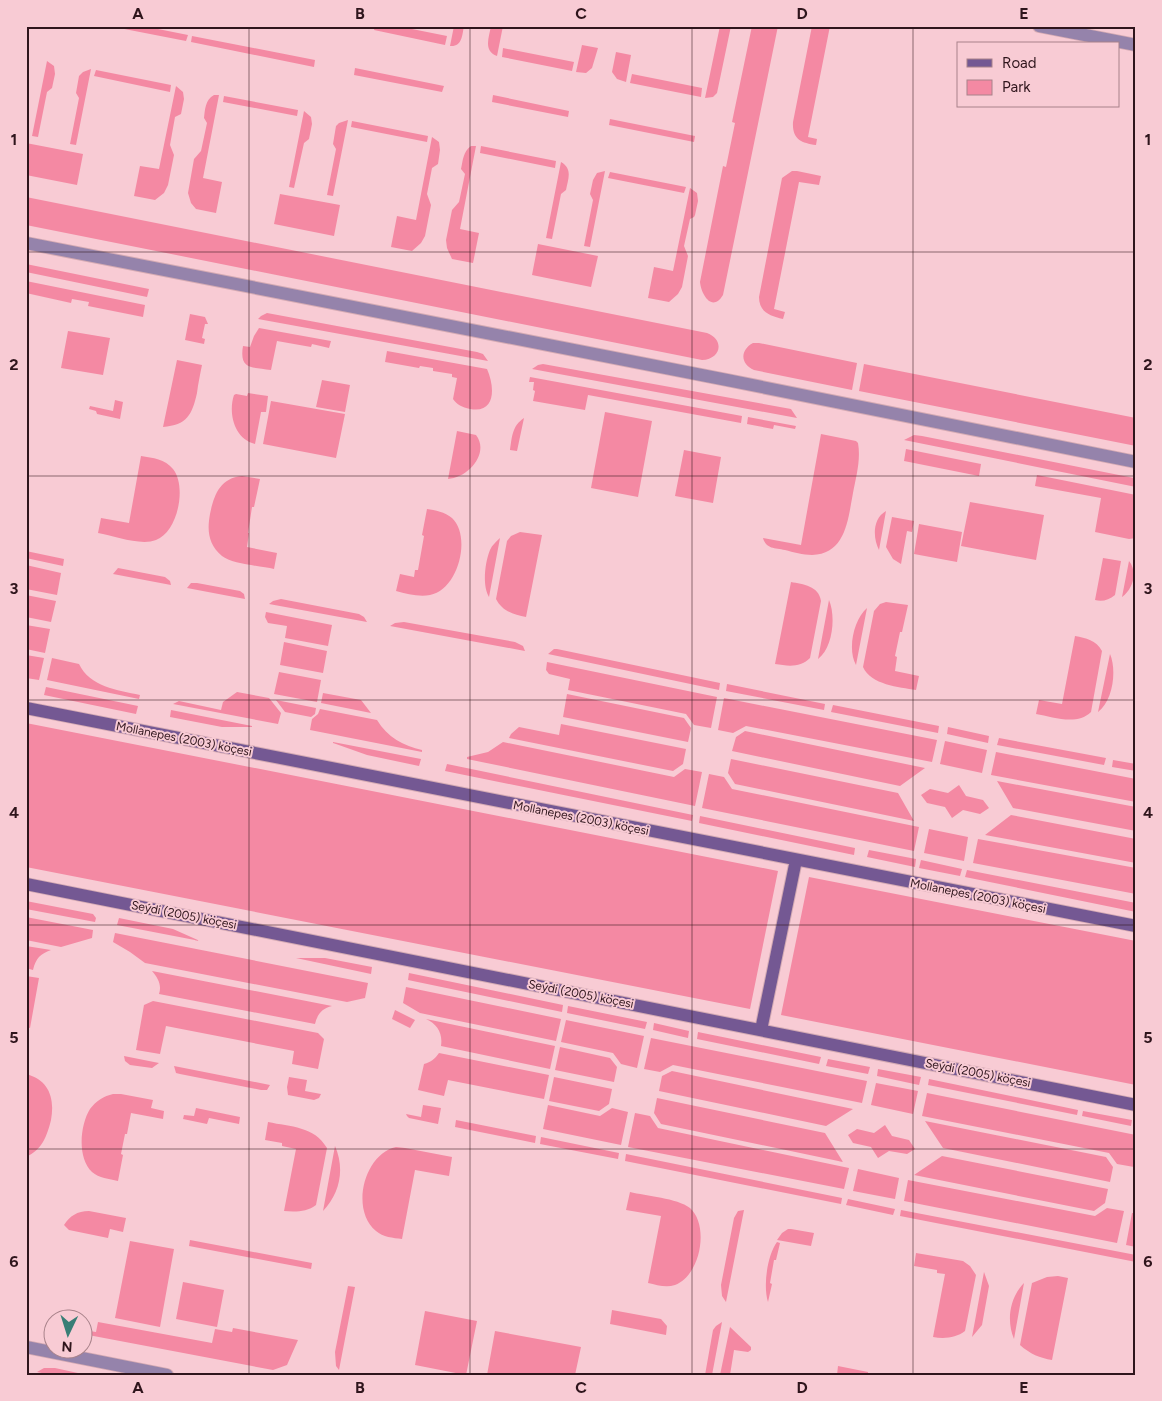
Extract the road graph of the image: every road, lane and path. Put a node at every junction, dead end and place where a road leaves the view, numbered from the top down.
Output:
1 (1039, 26) edge
2 (1136, 45) edge
3 (26, 243) edge
4 (1136, 462) edge
5 (26, 708) edge
6 (796, 860) junction
7 (26, 884) edge
8 (1136, 926) edge
9 (761, 1030) junction
10 (1136, 1105) edge
11 (26, 1347) edge
12 (167, 1375) edge

1 - 2 street
3 - 4 street
5 - 6 street, Mollanepes (2003) köçesi
6 - 8 street, Mollanepes (2003) köçesi
6 - 9 street
7 - 9 street, Seýdi (2005) köçesi
9 - 10 street, Seýdi (2005) köçesi
11 - 12 street

